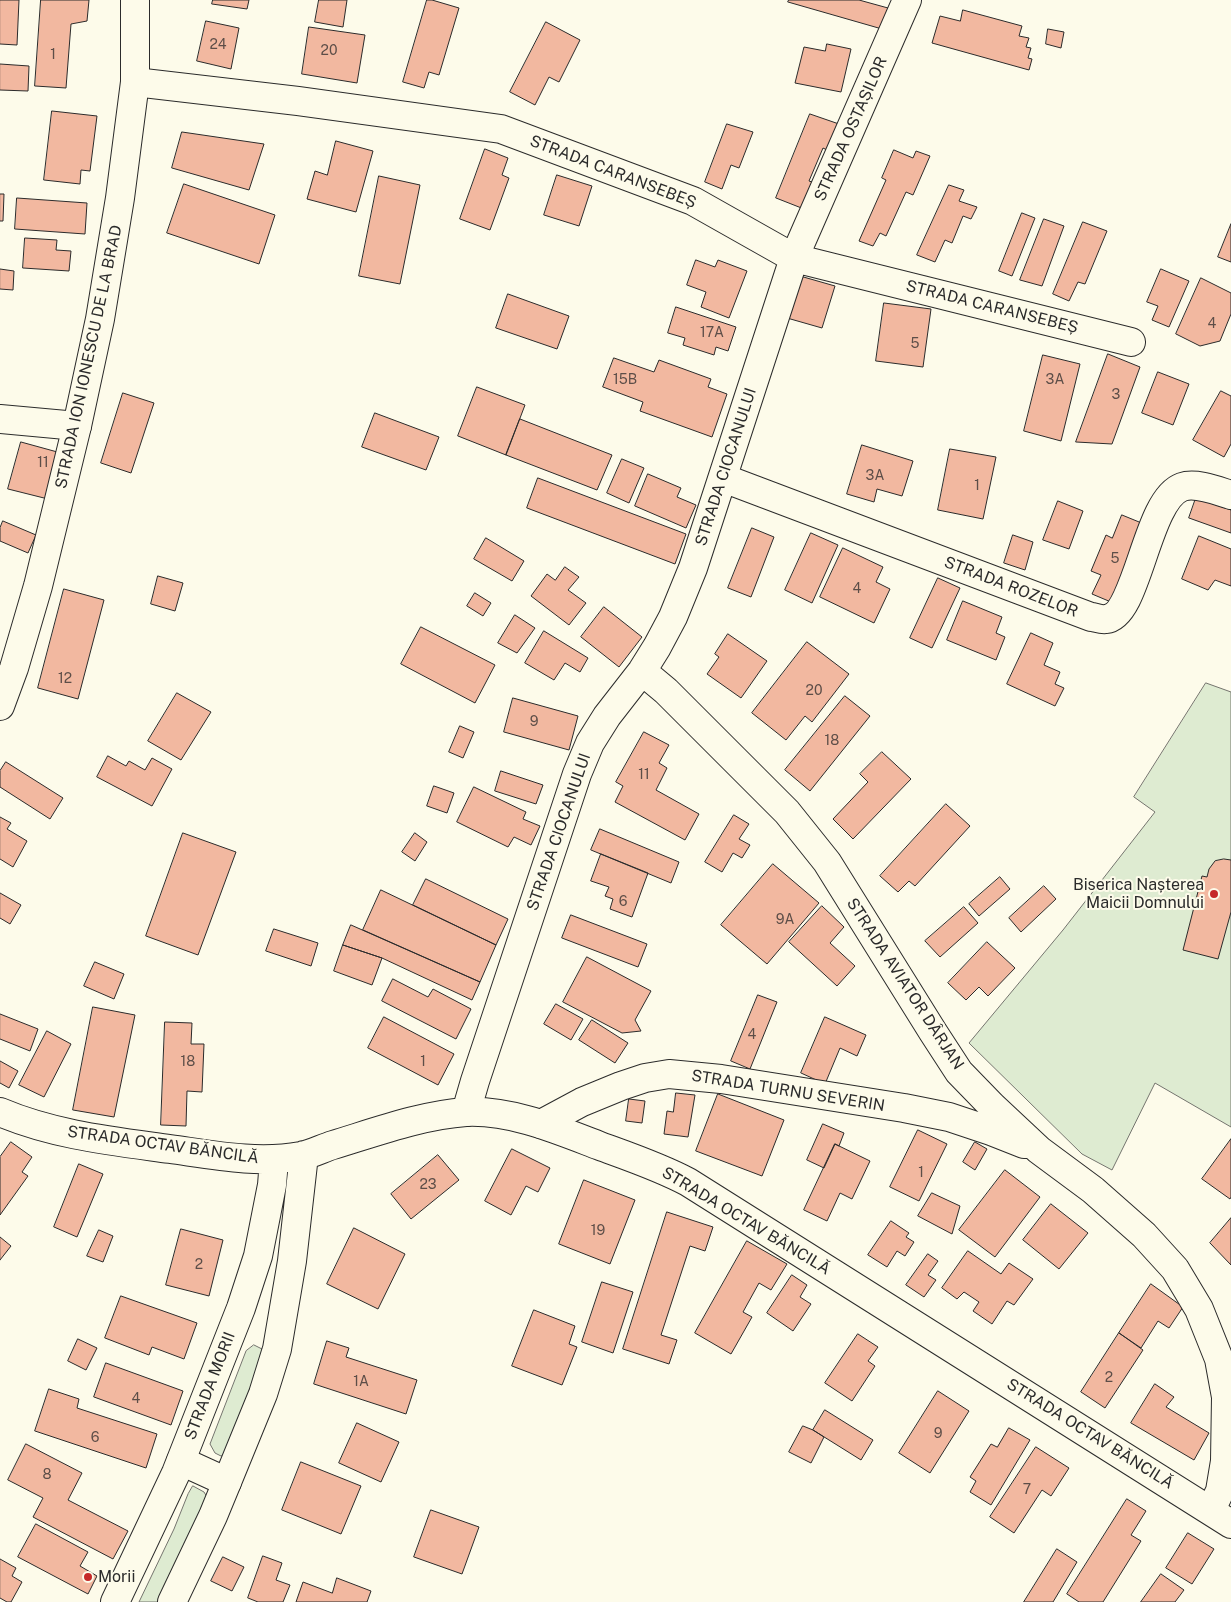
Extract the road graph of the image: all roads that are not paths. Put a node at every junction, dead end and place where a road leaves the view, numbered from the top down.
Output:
1 (135, 0) edge
2 (907, 0) edge
3 (135, 82) junction
4 (794, 258) junction
5 (1131, 342) dead end
6 (0, 419) edge
7 (77, 426) junction
8 (722, 478) junction
9 (1231, 495) edge
10 (642, 671) junction
11 (0, 706) edge
12 (0, 1112) edge
13 (466, 1112) junction
14 (541, 1124) junction
15 (1039, 1150) junction
16 (304, 1156) junction
17 (274, 1160) junction
18 (181, 1461) junction
19 (227, 1482) junction
20 (1221, 1517) edge
21 (115, 1602) edge
22 (172, 1602) edge

1 - 3 street, STRADA ION IONESCU DE LA BRAD
2 - 4 street, STRADA OSTAȘILOR
3 - 4 street, STRADA CARANSEBEȘ
3 - 7 street, STRADA ION IONESCU DE LA BRAD
4 - 5 street, STRADA CARANSEBEȘ
4 - 8 street, STRADA CIOCANULUI
6 - 7 street
7 - 11 street, STRADA ION IONESCU DE LA BRAD
8 - 9 street, STRADA ROZELOR
8 - 10 street, STRADA CIOCANULUI
10 - 13 street, STRADA CIOCANULUI
10 - 15 street, STRADA AVIATOR DÂRJAN
12 - 17 street, STRADA OCTAV BĂNCILĂ
13 - 14 street, STRADA OCTAV BĂNCILĂ
13 - 16 street, STRADA OCTAV BĂNCILĂ
14 - 15 street, STRADA TURNU SEVERIN
14 - 20 street, STRADA OCTAV BĂNCILĂ
15 - 20 street, STRADA AVIATOR DÂRJAN
16 - 17 street, STRADA OCTAV BĂNCILĂ
16 - 19 street
17 - 18 street, STRADA MORII
18 - 19 street
18 - 21 street, STRADA MORII
19 - 22 street

